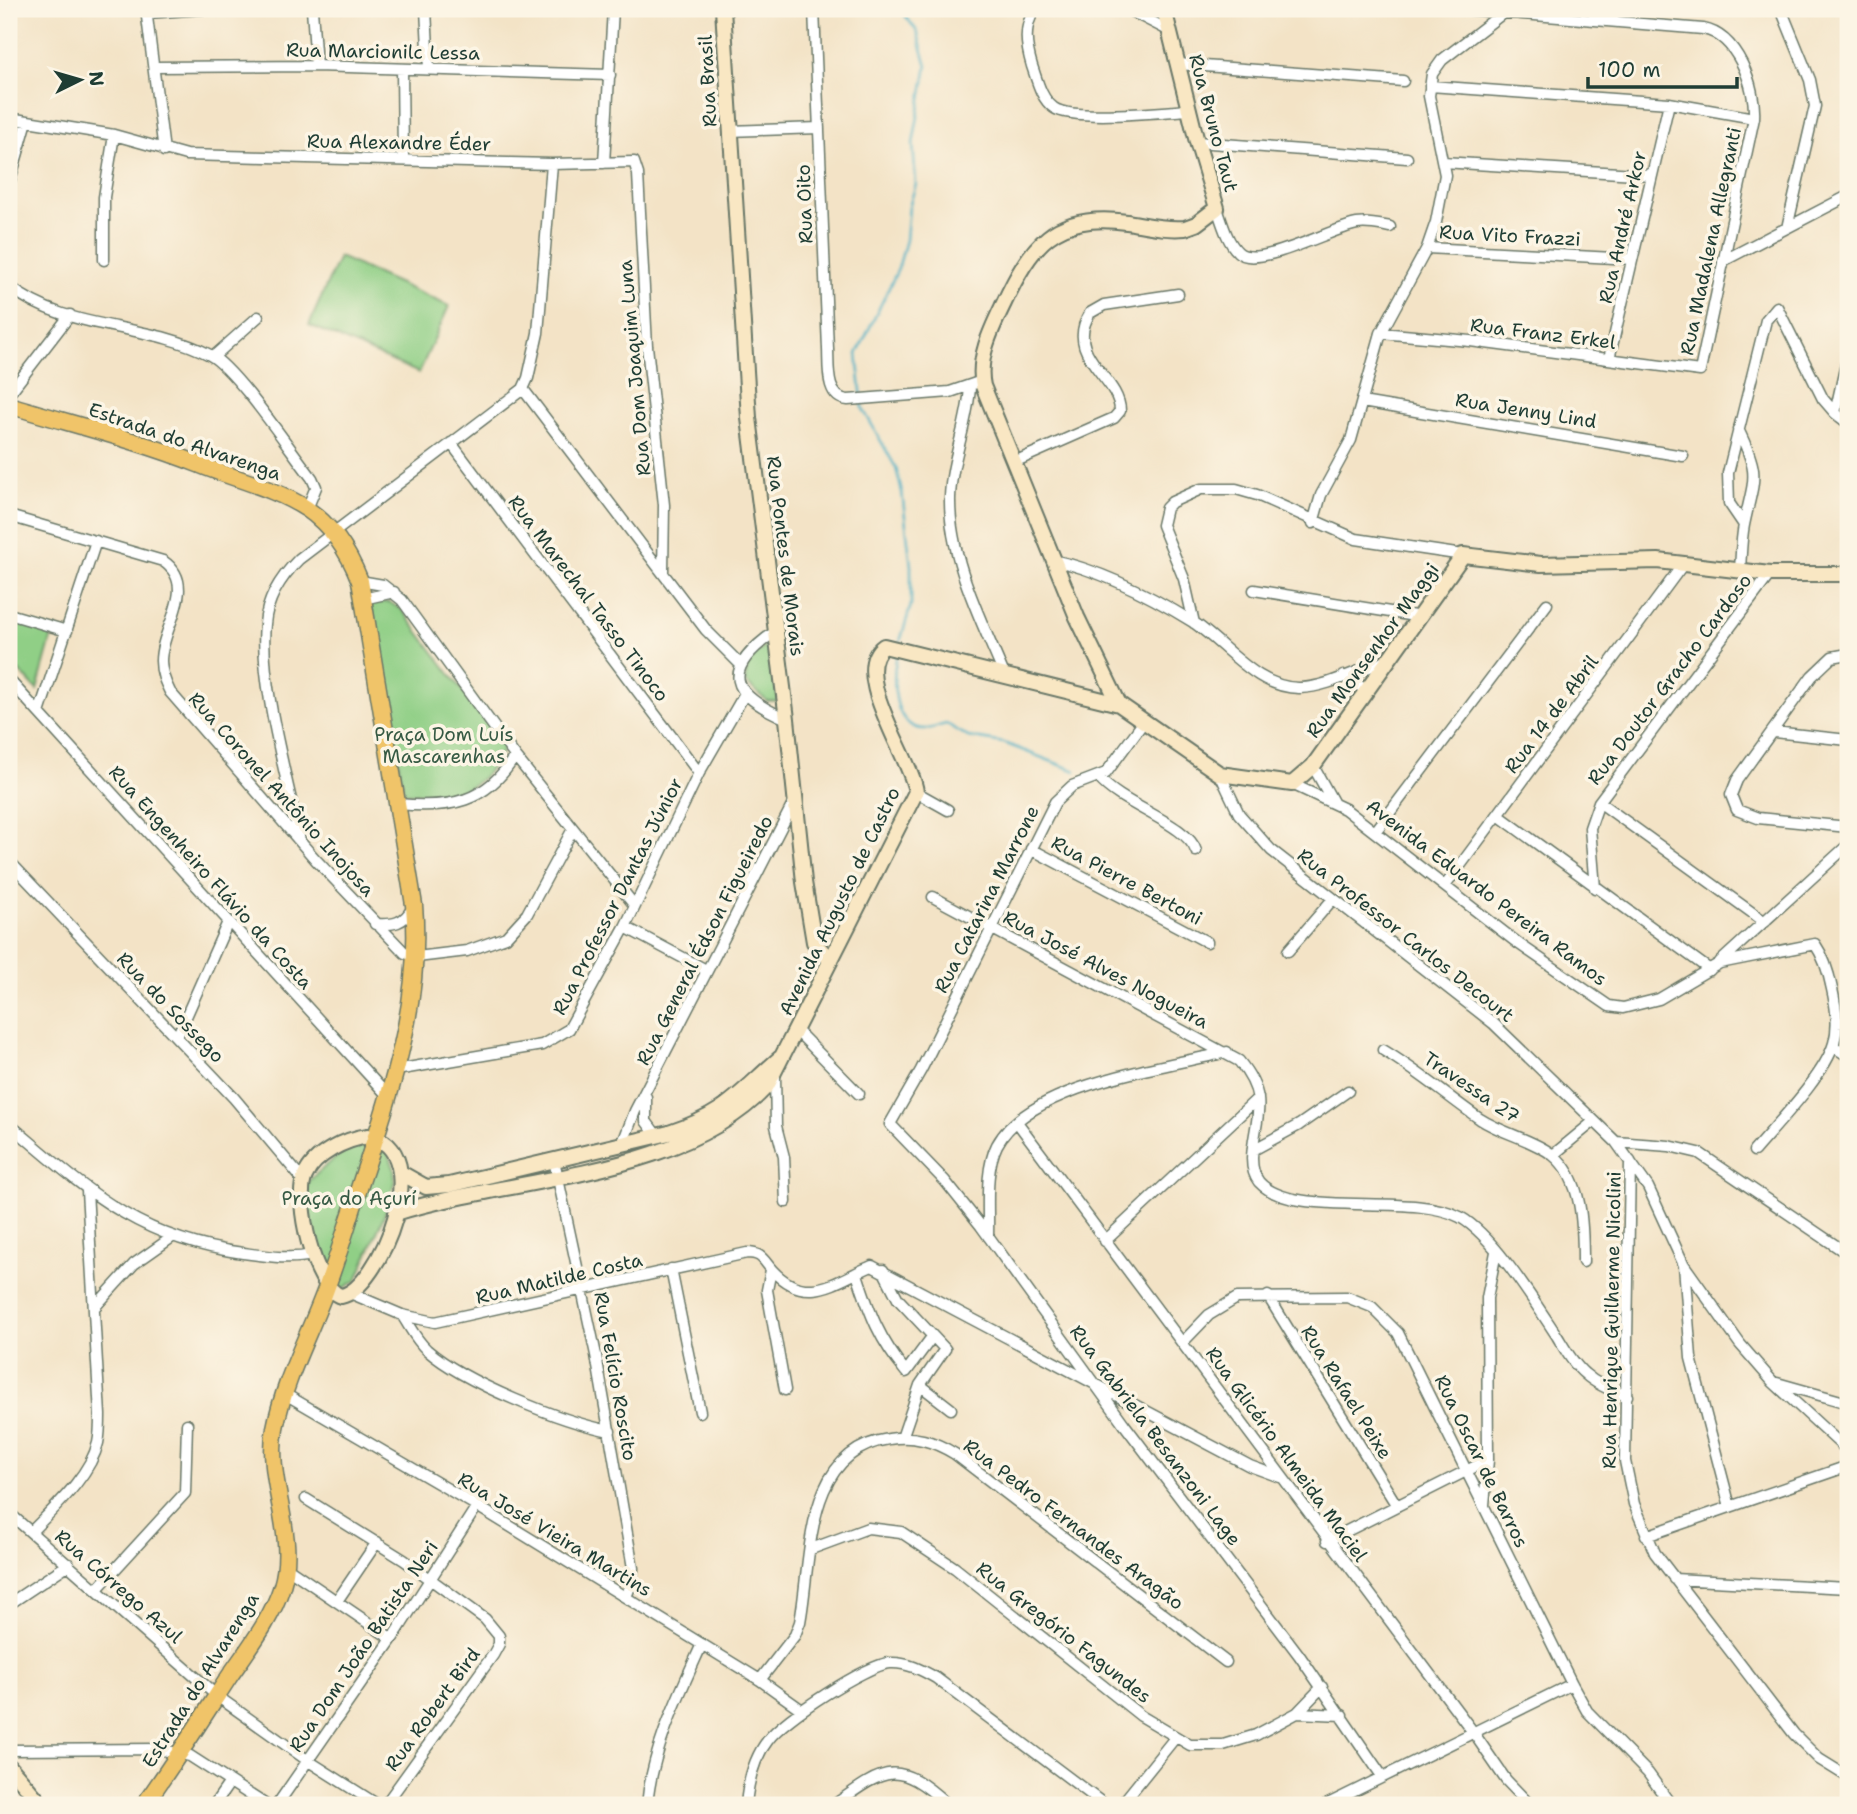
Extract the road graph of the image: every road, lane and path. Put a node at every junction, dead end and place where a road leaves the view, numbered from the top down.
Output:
1 (203, 9) edge
2 (312, 9) edge
3 (426, 9) edge
4 (613, 9) edge
5 (723, 9) edge
6 (814, 9) edge
7 (1035, 9) edge
8 (1127, 9) edge
9 (1164, 9) edge
10 (1463, 9) edge
11 (1617, 9) edge
12 (1781, 9) edge
13 (146, 11) edge
14 (1503, 13) junction
15 (1605, 21) junction
16 (1170, 31) junction
17 (1178, 64) junction
18 (316, 66) junction
19 (155, 67) junction
20 (402, 69) junction
21 (429, 69) junction
22 (610, 75) junction
23 (1403, 81) dead end
24 (1430, 86) junction
25 (1669, 103) junction
26 (1188, 110) junction
27 (9, 118) edge
28 (1754, 118) junction
29 (27, 121) junction
30 (819, 128) junction
31 (729, 131) junction
32 (114, 135) junction
33 (1197, 142) junction
34 (164, 151) junction
35 (730, 151) joint
36 (1407, 158) dead end
37 (403, 159) junction
38 (634, 162) joint
39 (1443, 162) junction
40 (604, 163) junction
41 (552, 164) junction
42 (1651, 175) junction
43 (9, 184) edge
44 (1848, 196) edge
45 (1217, 208) junction
46 (1390, 227) dead end
47 (1787, 228) junction
48 (1427, 248) junction
49 (1632, 259) junction
50 (104, 260) dead end
51 (1723, 261) junction
52 (9, 286) edge
53 (1178, 294) dead end
54 (70, 315) junction
55 (258, 317) dead end
56 (1381, 333) junction
57 (1848, 355) edge
58 (213, 357) junction
59 (1609, 359) junction
60 (1700, 372) joint
61 (976, 384) junction
62 (523, 389) junction
63 (9, 394) edge
64 (1362, 402) junction
65 (9, 405) edge
66 (1835, 413) junction
67 (1848, 423) edge
68 (1737, 428) junction
69 (451, 443) junction
70 (1683, 456) dead end
71 (1014, 462) junction
72 (307, 509) junction
73 (9, 516) edge
74 (1313, 523) junction
75 (1744, 525) junction
76 (332, 533) junction
77 (96, 541) junction
78 (1463, 555) junction
79 (1052, 560) junction
80 (1684, 563) junction
81 (1740, 570) junction
82 (663, 573) junction
83 (1770, 574) junction
84 (1848, 574) edge
85 (360, 581) junction
86 (1254, 590) dead end
87 (394, 592) junction
88 (363, 599) junction
89 (1547, 604) dead end
90 (9, 614) edge
91 (1422, 617) junction
92 (1194, 623) junction
93 (67, 631) junction
94 (776, 631) junction
95 (887, 645) joint
96 (1848, 654) edge
97 (1387, 661) junction
98 (740, 664) junction
99 (1344, 676) junction
100 (1005, 677) junction
101 (9, 680) edge
102 (1366, 690) junction
103 (744, 695) junction
104 (1119, 704) junction
105 (38, 713) junction
106 (788, 719) junction
107 (1145, 720) junction
108 (1774, 732) junction
109 (1848, 740) edge
110 (515, 756) junction
111 (1312, 766) junction
112 (699, 773) junction
113 (1220, 774) junction
114 (1099, 778) junction
115 (1292, 784) junction
116 (916, 792) junction
117 (793, 802) junction
118 (1333, 802) junction
119 (1598, 802) junction
120 (398, 804) junction
121 (948, 810) dead end
122 (1498, 815) junction
123 (1848, 827) edge
124 (573, 829) junction
125 (1376, 832) junction
126 (300, 842) junction
127 (1848, 845) edge
128 (1031, 849) junction
129 (1196, 851) dead end
130 (9, 862) edge
131 (1445, 886) junction
132 (1595, 888) junction
133 (933, 897) dead end
134 (1333, 899) junction
135 (414, 905) junction
136 (635, 906) junction
137 (228, 922) junction
138 (1765, 922) junction
139 (375, 924) junction
140 (625, 927) junction
141 (991, 928) junction
142 (1207, 942) dead end
143 (1288, 951) dead end
144 (417, 957) junction
145 (829, 959) junction
146 (1720, 963) junction
147 (706, 970) junction
148 (1710, 970) junction
149 (1848, 1022) edge
150 (1837, 1023) junction
151 (797, 1031) junction
152 (177, 1037) junction
153 (1833, 1046) junction
154 (1383, 1050) dead end
155 (1227, 1052) junction
156 (1848, 1056) edge
157 (781, 1058) junction
158 (396, 1070) junction
159 (775, 1076) junction
160 (1348, 1091) dead end
161 (646, 1093) junction
162 (859, 1094) dead end
163 (388, 1097) junction
164 (1258, 1098) junction
165 (1017, 1122) junction
166 (1593, 1122) junction
167 (9, 1124) edge
168 (890, 1124) joint
169 (657, 1136) junction
170 (376, 1137) junction
171 (1616, 1142) junction
172 (622, 1146) junction
173 (1254, 1150) junction
174 (1754, 1151) dead end
175 (1553, 1155) junction
176 (554, 1160) junction
177 (1630, 1161) junction
178 (402, 1174) junction
179 (559, 1176) junction
180 (303, 1180) junction
181 (88, 1191) junction
182 (450, 1192) junction
183 (786, 1202) dead end
184 (396, 1213) junction
185 (988, 1236) junction
186 (171, 1238) junction
187 (1105, 1241) junction
188 (1496, 1252) junction
189 (1848, 1254) edge
190 (313, 1255) junction
191 (1583, 1262) dead end
192 (1684, 1265) junction
193 (671, 1269) junction
194 (771, 1270) junction
195 (883, 1270) junction
196 (857, 1274) junction
197 (327, 1288) junction
198 (584, 1290) junction
199 (350, 1293) junction
200 (1268, 1296) junction
201 (94, 1308) junction
202 (402, 1315) junction
203 (932, 1336) junction
204 (1182, 1343) junction
205 (1773, 1382) junction
206 (1094, 1383) junction
207 (920, 1385) junction
208 (785, 1390) dead end
209 (285, 1394) junction
210 (1627, 1396) junction
211 (1848, 1403) edge
212 (951, 1409) dead end
213 (700, 1412) dead end
214 (187, 1424) dead end
215 (610, 1431) junction
216 (902, 1438) junction
217 (1848, 1451) edge
218 (1488, 1460) junction
219 (1848, 1466) edge
220 (1466, 1470) junction
221 (1280, 1477) junction
222 (306, 1499) dead end
223 (477, 1506) junction
224 (1397, 1506) junction
225 (1484, 1506) junction
226 (1730, 1507) junction
227 (9, 1513) edge
228 (31, 1532) junction
229 (1646, 1536) junction
230 (1327, 1541) junction
231 (377, 1542) junction
232 (811, 1549) junction
233 (69, 1564) junction
234 (286, 1567) junction
235 (1674, 1579) junction
236 (430, 1581) junction
237 (1848, 1588) edge
238 (97, 1590) junction
239 (626, 1597) junction
240 (337, 1601) junction
241 (9, 1604) edge
242 (392, 1639) junction
243 (702, 1644) junction
244 (1226, 1662) dead end
245 (760, 1679) junction
246 (1572, 1684) junction
247 (1322, 1687) junction
248 (218, 1696) junction
249 (802, 1710) junction
250 (1297, 1713) junction
251 (1342, 1715) junction
252 (1473, 1732) junction
253 (1174, 1739) junction
254 (9, 1750) edge
255 (181, 1752) junction
256 (307, 1760) junction
257 (9, 1766) edge
258 (1382, 1776) junction
259 (1848, 1777) edge
260 (230, 1782) junction
261 (43, 1805) edge
262 (144, 1805) edge
263 (214, 1805) edge
264 (266, 1805) edge
265 (277, 1805) edge
266 (378, 1805) edge
267 (385, 1805) edge
268 (647, 1805) edge
269 (746, 1805) edge
270 (834, 1805) edge
271 (948, 1805) edge
272 (1105, 1805) edge
273 (1121, 1805) edge
274 (1326, 1805) edge
275 (1530, 1805) edge
276 (1671, 1805) edge

1 - 13 street
2 - 18 street
3 - 21 street
4 - 22 street
5 - 31 street, Rua Brasil
6 - 30 street, Rua Oito
7 - 26 street
8 - 16 street
9 - 16 street, Rua Bruno Taut
10 - 14 street
11 - 15 street
12 - 47 street
13 - 19 street
14 - 15 street
14 - 24 street
15 - 28 street, Rua Madalena Allegranti
16 - 17 street, Rua Bruno Taut
17 - 23 street
17 - 26 street, Rua Bruno Taut
18 - 19 street, Rua Marcionilc Lessa
18 - 20 street, Rua Marcionilc Lessa
19 - 34 street
20 - 21 street, Rua Marcionilc Lessa
20 - 37 street
21 - 22 street, Rua Marcionilc Lessa
22 - 40 street
24 - 25 street
24 - 39 street
25 - 28 street
25 - 42 street, Rua André Arkor
26 - 33 street, Rua Bruno Taut
27 - 29 street, Rua Alexandre Éder
28 - 51 street, Rua Madalena Allegranti
29 - 32 street, Rua Alexandre Éder
29 - 43 street
30 - 31 street
30 - 61 street, Rua Oito
31 - 35 street, Rua Brasil
32 - 34 street, Rua Alexandre Éder
32 - 50 street
33 - 36 street
33 - 45 street, Rua Bruno Taut
34 - 37 street, Rua Alexandre Éder
35 - 94 street, Rua Pontes de Morais
37 - 41 street, Rua Alexandre Éder
38 - 40 street, Rua Alexandre Éder
38 - 82 street, Rua Dom Joaquim Luna
39 - 42 street
39 - 48 street
40 - 41 street, Rua Alexandre Éder
41 - 62 street
42 - 49 street, Rua André Arkor
44 - 47 street
45 - 46 street, Rua Bruno Taut
45 - 61 street
47 - 51 street
48 - 49 street, Rua Vito Frazzi
48 - 56 street
49 - 59 street, Rua André Arkor
51 - 60 street, Rua Madalena Allegranti
52 - 54 street
53 - 71 street
54 - 58 street
54 - 63 street
55 - 58 street
56 - 59 street, Rua Franz Erkel
56 - 64 street
57 - 66 street
58 - 72 street
59 - 60 street, Rua Franz Erkel
61 - 71 street
61 - 100 street
62 - 69 street
62 - 82 street
64 - 70 street, Rua Jenny Lind
64 - 74 street
65 - 72 main road, Estrada do Alvarenga
66 - 67 street
66 - 68 street
68 - 75 street
68 - 75 street
69 - 76 street
69 - 112 street, Rua Marechal Tasso Tinoco
71 - 79 street
72 - 76 main road, Estrada do Alvarenga
73 - 77 street, Rua Coronel Antônio Inojosa
74 - 78 street
74 - 92 street
75 - 81 street
76 - 85 main road, Estrada do Alvarenga
76 - 126 street
77 - 93 street
77 - 126 street, Rua Coronel Antônio Inojosa
78 - 80 street
78 - 91 street, Rua Monsenhor Maggi
79 - 92 street
79 - 104 street
80 - 81 street
80 - 122 street, Rua 14 de Abril
81 - 83 street
82 - 98 street
83 - 84 street
83 - 119 street, Rua Doutor Gracho Cardoso
85 - 87 street
85 - 88 main road, Estrada do Alvarenga
86 - 91 street
87 - 88 street
87 - 110 street
88 - 120 main road, Estrada do Alvarenga
89 - 125 street
90 - 93 street
91 - 97 street, Rua Monsenhor Maggi
92 - 99 street
93 - 105 street
94 - 98 street
94 - 106 street, Rua Pontes de Morais
95 - 100 street, Avenida Eduardo Pereira Ramos
95 - 116 street, Avenida Augusto de Castro
96 - 108 street
97 - 99 street
97 - 102 street, Rua Monsenhor Maggi
98 - 103 street
99 - 102 street
100 - 104 street, Avenida Eduardo Pereira Ramos
101 - 105 street, Rua Engenheiro Flávio da Costa
102 - 111 street, Rua Monsenhor Maggi
103 - 106 street
103 - 112 street, Rua Professor Dantas Júnior
104 - 107 street, Avenida Eduardo Pereira Ramos
105 - 137 street, Rua Engenheiro Flávio da Costa
106 - 117 street, Rua Pontes de Morais
107 - 113 street, Avenida Eduardo Pereira Ramos
107 - 114 street, Rua Catarina Marrone
108 - 109 street
108 - 123 street
110 - 120 street
110 - 124 street
111 - 115 street
111 - 118 street, Avenida Eduardo Pereira Ramos
112 - 136 street, Rua Professor Dantas Júnior
113 - 115 street, Avenida Eduardo Pereira Ramos
113 - 134 street, Rua Professor Carlos Decourt
114 - 128 street, Rua Catarina Marrone
114 - 129 street
115 - 118 street, Avenida Eduardo Pereira Ramos
116 - 121 street
116 - 145 street, Avenida Augusto de Castro
117 - 145 street, Rua Pontes de Morais
117 - 147 street, Rua General Édson Figueiredo
118 - 125 street, Avenida Eduardo Pereira Ramos
119 - 132 street, Rua Doutor Gracho Cardoso
119 - 138 street
120 - 135 main road, Estrada do Alvarenga
122 - 131 street, Rua 14 de Abril
122 - 132 street
124 - 136 street
124 - 144 street
125 - 131 street, Avenida Eduardo Pereira Ramos
126 - 139 street, Rua Coronel Antônio Inojosa
127 - 138 street
128 - 141 street, Rua Catarina Marrone
128 - 142 street, Rua Pierre Bertoni
130 - 152 street, Rua do Sossego
131 - 148 street, Avenida Eduardo Pereira Ramos
132 - 148 street
133 - 141 street, Rua José Alves Nogueira
134 - 143 street
134 - 166 street, Rua Professor Carlos Decourt
135 - 139 street, Rua Coronel Antônio Inojosa
135 - 144 main road, Estrada do Alvarenga
136 - 140 street, Rua Professor Dantas Júnior
137 - 152 street
137 - 163 street, Rua Engenheiro Flávio da Costa
138 - 146 street
139 - 144 street, Rua Coronel Antônio Inojosa
140 - 147 street
140 - 158 street, Rua Professor Dantas Júnior
141 - 155 street, Rua José Alves Nogueira
141 - 168 street, Rua Catarina Marrone
144 - 158 main road, Estrada do Alvarenga
145 - 151 street, Avenida Augusto de Castro
146 - 148 street, Avenida Eduardo Pereira Ramos
146 - 150 street, Avenida Eduardo Pereira Ramos
147 - 161 street, Rua General Édson Figueiredo
149 - 150 street
150 - 153 street
151 - 157 street, Avenida Augusto de Castro
151 - 162 street
152 - 180 street, Rua do Sossego
153 - 156 street
153 - 174 street
154 - 175 street, Travessa 27
155 - 164 street, Rua José Alves Nogueira
155 - 165 street
157 - 159 street, Avenida Augusto de Castro
157 - 169 street, Avenida Augusto de Castro
158 - 163 main road, Estrada do Alvarenga
159 - 179 street, Avenida Augusto de Castro
159 - 183 street
160 - 173 street
161 - 169 street, Rua General Édson Figueiredo
161 - 172 street, Rua General Édson Figueiredo
163 - 170 main road, Estrada do Alvarenga
164 - 173 street
164 - 187 street
165 - 185 street
165 - 187 street, Rua Glicério Almeida Maciel
166 - 171 street, Rua Professor Carlos Decourt
166 - 175 street
167 - 181 street
168 - 185 street, Rua Gabriela Besanzoni Lage
169 - 172 street, Avenida Augusto de Castro
170 - 178 street
170 - 180 street
170 - 197 main road, Estrada do Alvarenga
171 - 177 street, Rua Professor Carlos Decourt
171 - 189 street
172 - 176 street, Avenida Augusto de Castro
173 - 188 street
175 - 191 street
176 - 179 street, Rua Felício Roscito
176 - 182 street, Avenida Augusto de Castro
177 - 192 street, Rua Professor Carlos Decourt
177 - 210 street, Rua Henrique Guilherme Nicolini
178 - 182 street, Avenida Augusto de Castro
178 - 184 street
179 - 182 street, Avenida Augusto de Castro
179 - 198 street, Rua Felício Roscito
180 - 190 street
181 - 186 street
181 - 201 street
182 - 184 street, Avenida Augusto de Castro
184 - 199 street
185 - 206 street, Rua Gabriela Besanzoni Lage
186 - 190 street
186 - 201 street
187 - 204 street, Rua Glicério Almeida Maciel
188 - 210 street
188 - 218 street
190 - 197 street
192 - 205 street
192 - 226 street
193 - 194 street, Rua Matilde Costa
193 - 198 street, Rua Matilde Costa
193 - 213 street
194 - 196 street, Rua Matilde Costa
194 - 208 street
195 - 196 street, Rua Matilde Costa
195 - 203 street
195 - 206 street
196 - 203 street
197 - 199 street
197 - 209 main road, Estrada do Alvarenga
198 - 202 street, Rua Matilde Costa
198 - 215 street, Rua Felício Roscito
199 - 202 street, Rua Matilde Costa
200 - 204 street, Rua Oscar de Barros
200 - 220 street, Rua Oscar de Barros
200 - 224 street, Rua Rafael Peixe
201 - 228 street
202 - 215 street
203 - 207 street
204 - 221 street, Rua Glicério Almeida Maciel
205 - 211 street
205 - 217 street
206 - 221 street
206 - 247 street, Rua Gabriela Besanzoni Lage
207 - 212 street
207 - 216 street
209 - 223 street, Rua José Vieira Martins
209 - 234 main road, Estrada do Alvarenga
210 - 229 street, Rua Henrique Guilherme Nicolini
214 - 238 street
215 - 239 street, Rua Felício Roscito
216 - 232 street, Rua Pedro Fernandes Aragão
216 - 244 street, Rua Pedro Fernandes Aragão
218 - 220 street
218 - 225 street
219 - 226 street
220 - 224 street
220 - 225 street, Rua Oscar de Barros
221 - 230 street, Rua Glicério Almeida Maciel
222 - 231 street, Rua Robert Bird
223 - 236 street, Rua Dom João Batista Neri
223 - 239 street, Rua José Vieira Martins
224 - 230 street
225 - 246 street, Rua Oscar de Barros
226 - 229 street
227 - 228 street, Rua Córrego Azul
228 - 233 street, Rua Córrego Azul
229 - 235 street, Rua Henrique Guilherme Nicolini
230 - 252 street, Rua Glicério Almeida Maciel
231 - 236 street, Rua Robert Bird
231 - 240 street
232 - 245 street, Rua Pedro Fernandes Aragão
232 - 253 street, Rua Gregório Fagundes
233 - 238 street, Rua Córrego Azul
233 - 241 street
234 - 240 street
234 - 248 main road, Estrada do Alvarenga
235 - 237 street
235 - 259 street, Rua Henrique Guilherme Nicolini
236 - 242 street, Rua Dom João Batista Neri
236 - 267 street, Rua Robert Bird
238 - 248 street, Rua Córrego Azul
239 - 243 street, Rua José Vieira Martins
240 - 242 street
242 - 256 street, Rua Dom João Batista Neri
243 - 245 street, Rua José Vieira Martins
243 - 268 street
245 - 249 street, Rua José Vieira Martins
246 - 252 street
246 - 276 street, Rua Oscar de Barros
247 - 250 street, Rua Gregório Fagundes
247 - 251 street, Rua Gabriela Besanzoni Lage
248 - 255 main road, Estrada do Alvarenga
248 - 256 street, Rua Córrego Azul
249 - 269 street
249 - 272 street
250 - 251 street
250 - 253 street, Rua Gregório Fagundes
251 - 258 street, Rua Gabriela Besanzoni Lage
252 - 258 street
252 - 275 street, Rua Glicério Almeida Maciel
253 - 273 street
254 - 255 street
255 - 260 street
255 - 262 main road, Estrada do Alvarenga
256 - 265 street, Rua Dom João Batista Neri
256 - 266 street, Rua Córrego Azul
257 - 261 street
258 - 274 street
260 - 263 street
260 - 264 street
270 - 271 street

